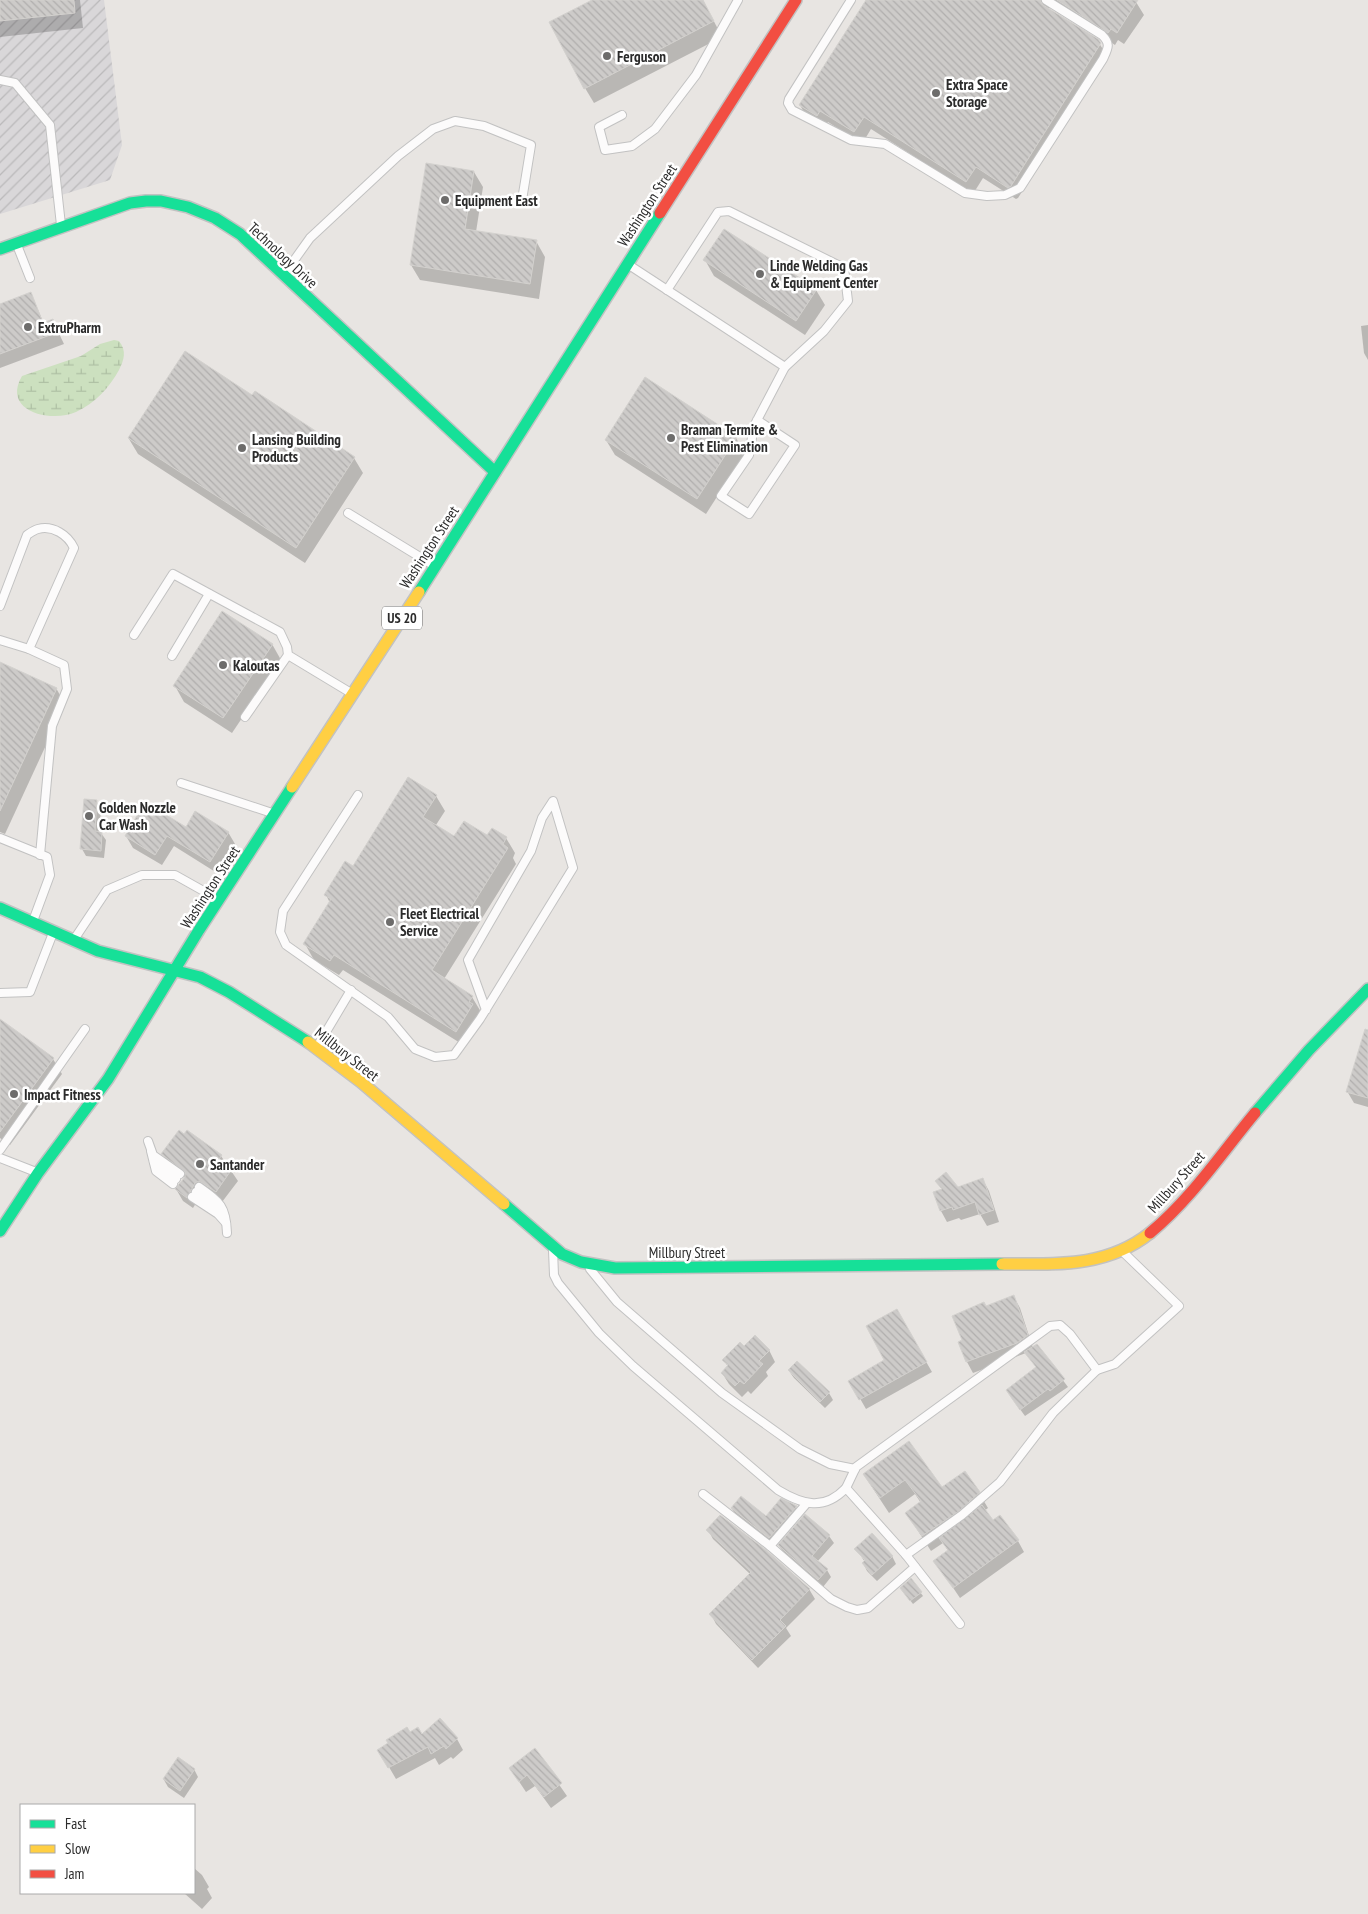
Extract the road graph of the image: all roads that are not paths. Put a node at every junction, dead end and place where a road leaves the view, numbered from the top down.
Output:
1 (738, 0) edge
2 (796, 0) edge
3 (851, 0) edge
4 (1046, 0) edge
5 (0, 80) edge
6 (622, 115) dead end
7 (522, 200) dead end
8 (61, 227) junction
9 (16, 243) junction
10 (0, 249) edge
11 (627, 264) junction
12 (284, 275) junction
13 (30, 278) dead end
14 (666, 290) junction
15 (784, 367) junction
16 (757, 420) junction
17 (495, 472) junction
18 (348, 513) dead end
19 (435, 566) junction
20 (209, 594) junction
21 (0, 606) edge
22 (134, 635) dead end
23 (0, 640) edge
24 (29, 649) junction
25 (288, 655) junction
26 (172, 656) dead end
27 (352, 694) junction
28 (245, 717) dead end
29 (181, 783) dead end
30 (358, 795) dead end
31 (275, 814) junction
32 (0, 838) edge
33 (40, 855) junction
34 (219, 900) junction
35 (0, 908) edge
36 (32, 922) junction
37 (54, 931) junction
38 (74, 940) junction
39 (175, 970) junction
40 (1368, 989) edge
41 (351, 990) junction
42 (0, 993) edge
43 (486, 1010) junction
44 (85, 1029) dead end
45 (317, 1048) junction
46 (0, 1150) edge
47 (0, 1158) edge
48 (38, 1173) junction
49 (176, 1179) joint
50 (227, 1229) joint
51 (0, 1232) edge
52 (554, 1247) junction
53 (1122, 1251) junction
54 (586, 1264) junction
55 (1097, 1370) junction
56 (855, 1469) junction
57 (846, 1488) junction
58 (703, 1494) dead end
59 (807, 1503) junction
60 (770, 1546) junction
61 (906, 1556) junction
62 (915, 1567) junction
63 (960, 1624) dead end

1 - 6 lane
2 - 11 street, Washington Street / US 20
3 - 4 lane
5 - 8 lane
7 - 12 lane
8 - 9 street, Technology Drive
8 - 12 street, Technology Drive
9 - 10 street, Technology Drive
9 - 13 lane
11 - 14 lane
11 - 17 street, Washington Street / US 20
12 - 17 street, Technology Drive
14 - 15 lane
14 - 15 lane
15 - 16 lane
16 - 16 lane
17 - 19 street, Washington Street / US 20
18 - 19 lane
19 - 27 street, Washington Street / US 20
20 - 22 lane
20 - 25 lane
20 - 26 lane
21 - 24 lane
23 - 24 lane
24 - 33 lane
25 - 27 lane
25 - 28 lane
27 - 31 street, Washington Street / US 20
29 - 31 lane
30 - 41 lane
31 - 34 street, Washington Street / US 20
32 - 33 lane
33 - 36 lane
34 - 38 lane
34 - 39 street, Washington Street / US 20
35 - 36 street, Millbury Street
36 - 37 street, Millbury Street
37 - 38 street, Millbury Street
37 - 42 lane
38 - 39 street, Millbury Street
39 - 45 street, Millbury Street
39 - 48 street, Washington Street / US 20
40 - 53 street, Millbury Street
41 - 43 lane
41 - 45 lane
43 - 43 lane
44 - 46 lane
45 - 52 street, Millbury Street
47 - 48 lane
48 - 51 street, Washington Street / US 20
49 - 49 lane
50 - 50 lane
52 - 54 street, Millbury Street
52 - 59 lane
53 - 54 street, Millbury Street
53 - 55 lane
54 - 56 lane
55 - 56 lane
55 - 61 lane
56 - 57 lane
57 - 59 lane
57 - 61 lane
58 - 60 lane
59 - 60 lane
60 - 62 lane
61 - 62 lane
62 - 63 lane

